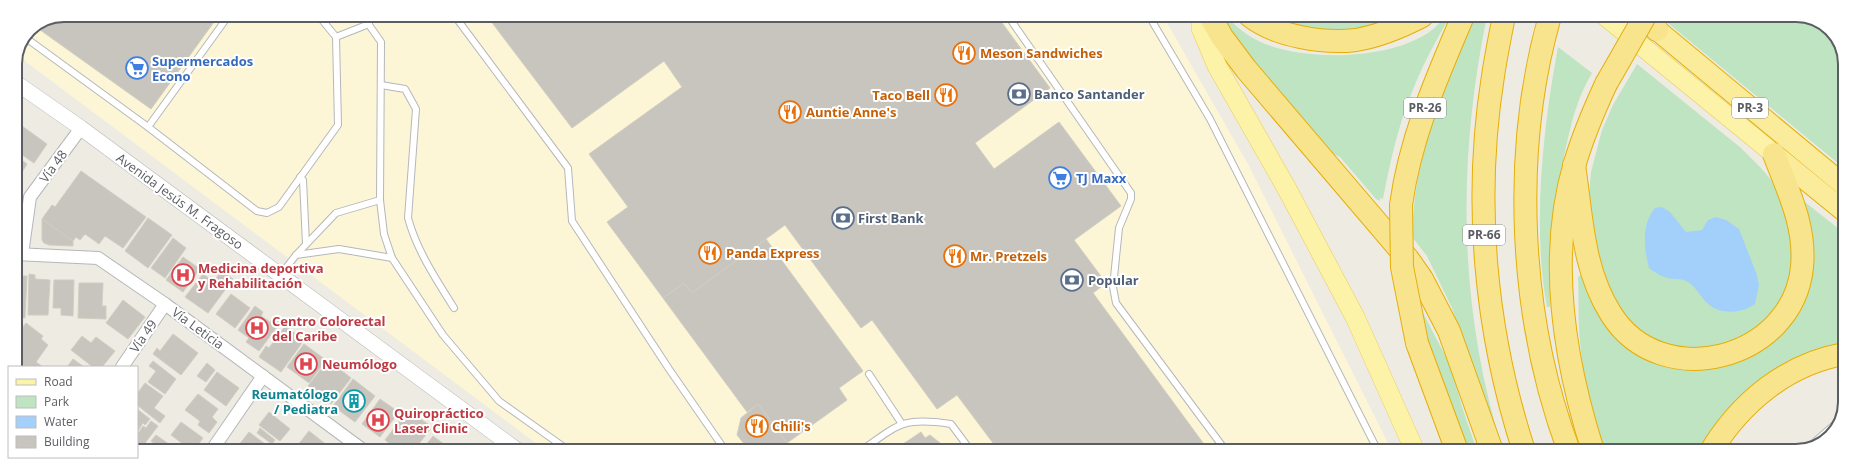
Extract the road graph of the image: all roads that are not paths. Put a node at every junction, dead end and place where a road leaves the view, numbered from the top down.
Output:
1 (224, 22) edge
2 (324, 22) edge
3 (459, 22) edge
4 (1012, 22) edge
5 (1153, 22) edge
6 (1201, 22) edge
7 (1213, 22) edge
8 (1258, 22) edge
9 (1411, 22) edge
10 (1461, 22) edge
11 (1503, 22) edge
12 (1613, 22) edge
13 (1648, 22) edge
14 (1650, 22) edge
15 (369, 24) joint
16 (1548, 24) edge
17 (336, 37) junction
18 (29, 40) edge
19 (380, 85) junction
20 (22, 87) edge
21 (81, 128) junction
22 (148, 128) junction
23 (1774, 154) junction
24 (1574, 165) junction
25 (300, 177) junction
26 (1838, 180) edge
27 (380, 200) junction
28 (1838, 207) edge
29 (22, 238) edge
30 (306, 244) junction
31 (22, 254) edge
32 (296, 255) junction
33 (392, 258) junction
34 (280, 276) junction
35 (165, 304) junction
36 (454, 308) dead end
37 (1838, 355) edge
38 (123, 366) edge
39 (869, 374) dead end
40 (263, 376) junction
41 (1442, 413) junction
42 (902, 424) junction
43 (216, 444) edge
44 (353, 444) edge
45 (505, 444) edge
46 (560, 444) edge
47 (721, 444) edge
48 (870, 444) edge
49 (966, 444) edge
50 (1221, 444) edge
51 (1374, 444) edge
52 (1412, 444) edge
53 (1446, 444) edge
54 (1454, 444) edge
55 (1489, 444) edge
56 (1522, 444) edge
57 (1567, 444) edge
58 (1591, 444) edge
59 (1716, 444) edge

1 - 22 lane
2 - 17 lane
3 - 47 lane
4 - 50 lane
5 - 51 lane
6 - 52 main road
7 - 55 highway
8 - 9 highway
10 - 41 highway, PR-26, bridge
11 - 56 highway, PR-66
12 - 23 main road, PR-3
13 - 24 highway, bridge
14 - 26 highway, PR-3
15 - 17 lane
15 - 19 lane
16 - 57 highway
17 - 25 lane
18 - 22 lane
19 - 27 lane
19 - 36 lane
20 - 21 street, Avenida Jesús M. Fragoso
21 - 29 street, Vía 48
21 - 34 street, Avenida Jesús M. Fragoso
22 - 25 lane
23 - 24 highway
23 - 28 highway, PR-3
24 - 58 highway
25 - 30 lane
27 - 30 lane
27 - 33 lane
30 - 32 lane
31 - 35 street, Vía Leticia
32 - 33 lane
32 - 34 lane
33 - 46 lane
34 - 45 street, Avenida Jesús M. Fragoso
35 - 38 street, Vía 49
35 - 40 street, Vía Leticia
37 - 59 highway
39 - 42 lane
40 - 43 street
40 - 44 street, Vía Leticia
41 - 53 highway
41 - 54 highway, PR-26
42 - 48 lane
42 - 49 lane

